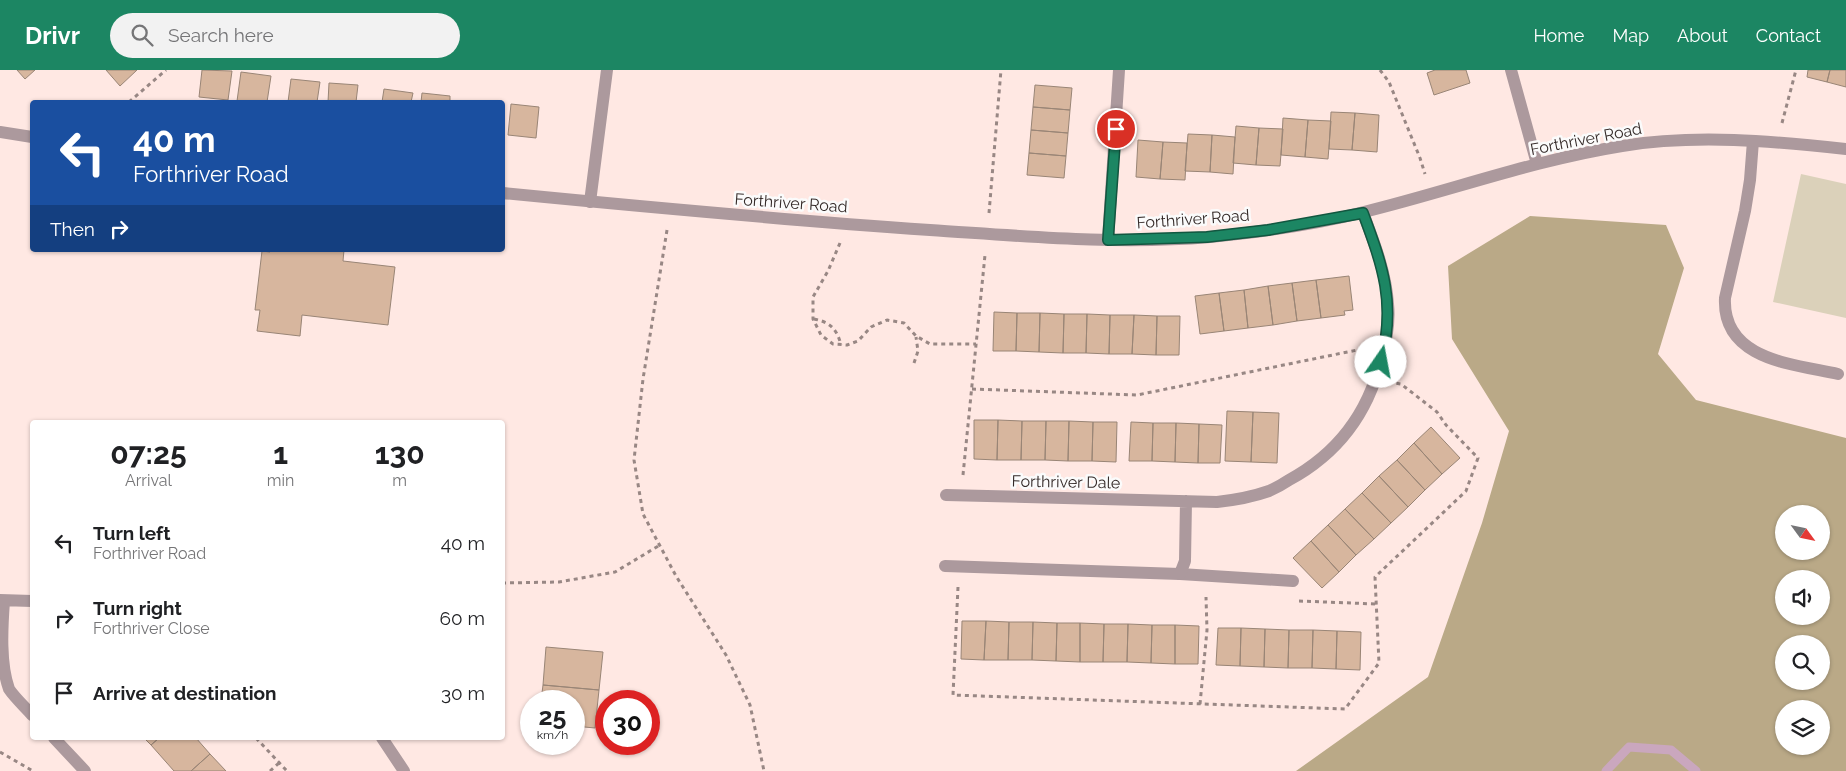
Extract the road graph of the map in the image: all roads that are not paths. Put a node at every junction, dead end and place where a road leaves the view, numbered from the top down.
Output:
1 (607, 70) edge
2 (1119, 70) edge
3 (1511, 70) edge
4 (0, 132) edge
5 (30, 137) edge
6 (1753, 141) junction
7 (1846, 149) edge
8 (1537, 164) junction
9 (505, 193) edge
10 (590, 202) junction
11 (1363, 213) junction
12 (1108, 240) junction
13 (1838, 374) dead end
14 (946, 495) dead end
15 (1186, 501) junction
16 (945, 566) dead end
17 (1180, 574) junction
18 (1293, 581) dead end
19 (2, 600) edge
20 (30, 601) edge
21 (30, 713) edge
22 (56, 740) edge
23 (383, 740) edge
24 (86, 771) edge
25 (404, 771) edge

1 - 10 street
2 - 12 street
3 - 8 street
4 - 5 street
6 - 7 street, Forthriver Road
6 - 8 street, Forthriver Road
6 - 13 street
8 - 11 street, Forthriver Road
9 - 10 street, Forthriver Road
10 - 12 street, Forthriver Road
11 - 12 street, Forthriver Road
11 - 15 street, Forthriver Dale
14 - 15 street, Forthriver Dale
15 - 17 street
16 - 17 street
17 - 18 street
19 - 20 street
19 - 21 street
22 - 24 street
23 - 25 street

